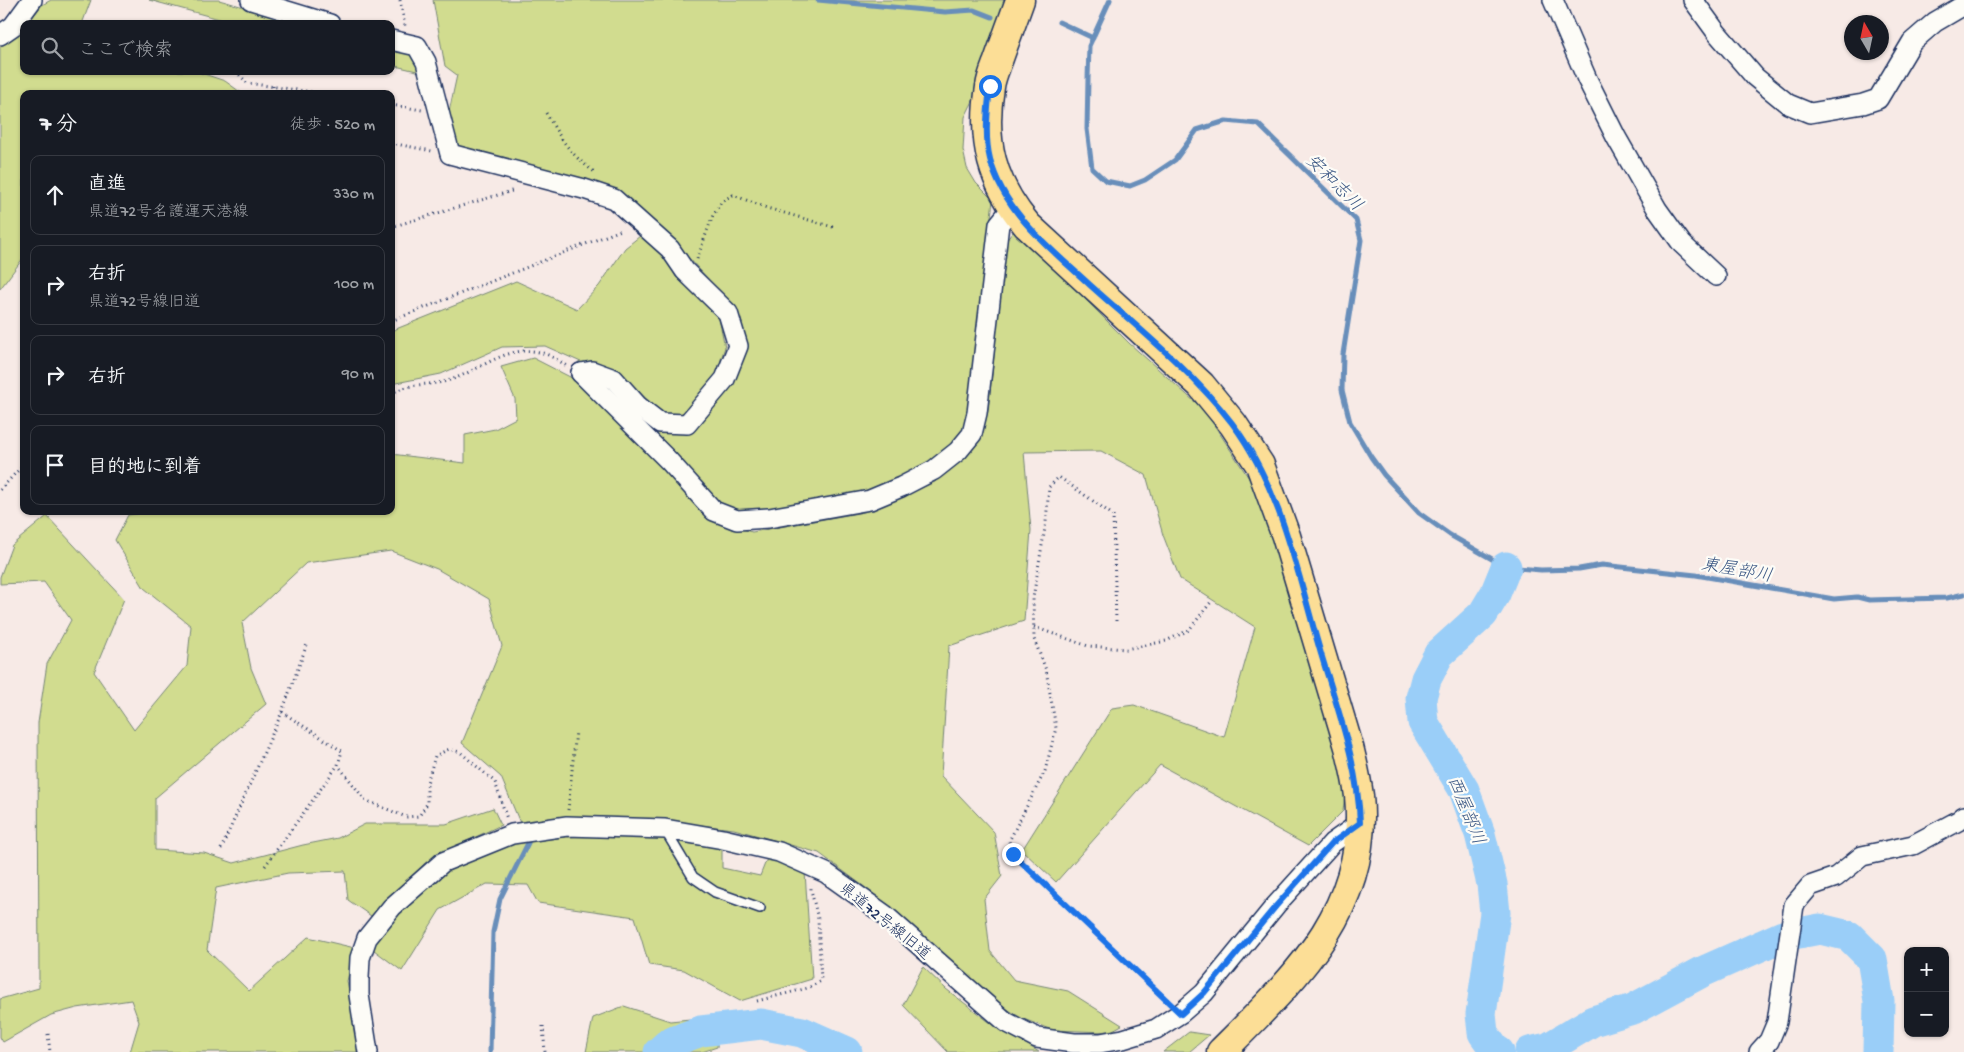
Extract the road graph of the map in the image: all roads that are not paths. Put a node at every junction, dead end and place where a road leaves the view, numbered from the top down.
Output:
1 (32, 0) edge
2 (251, 0) edge
3 (1020, 0) edge
4 (1553, 0) edge
5 (1693, 0) edge
6 (1964, 5) edge
7 (317, 20) edge
8 (0, 35) edge
9 (400, 42) edge
10 (1012, 208) junction
11 (1716, 276) dead end
12 (1964, 816) edge
13 (1360, 823) junction
14 (665, 830) junction
15 (760, 908) dead end
16 (368, 1052) edge
17 (1221, 1052) edge
18 (1759, 1052) edge

1 - 8 street
2 - 7 street
3 - 10 main road
4 - 11 street
5 - 6 street
9 - 10 street
10 - 13 main road
12 - 18 street
13 - 14 street, 県道72号線旧道
13 - 17 main road
14 - 15 lane
14 - 16 street, 県道72号線旧道

